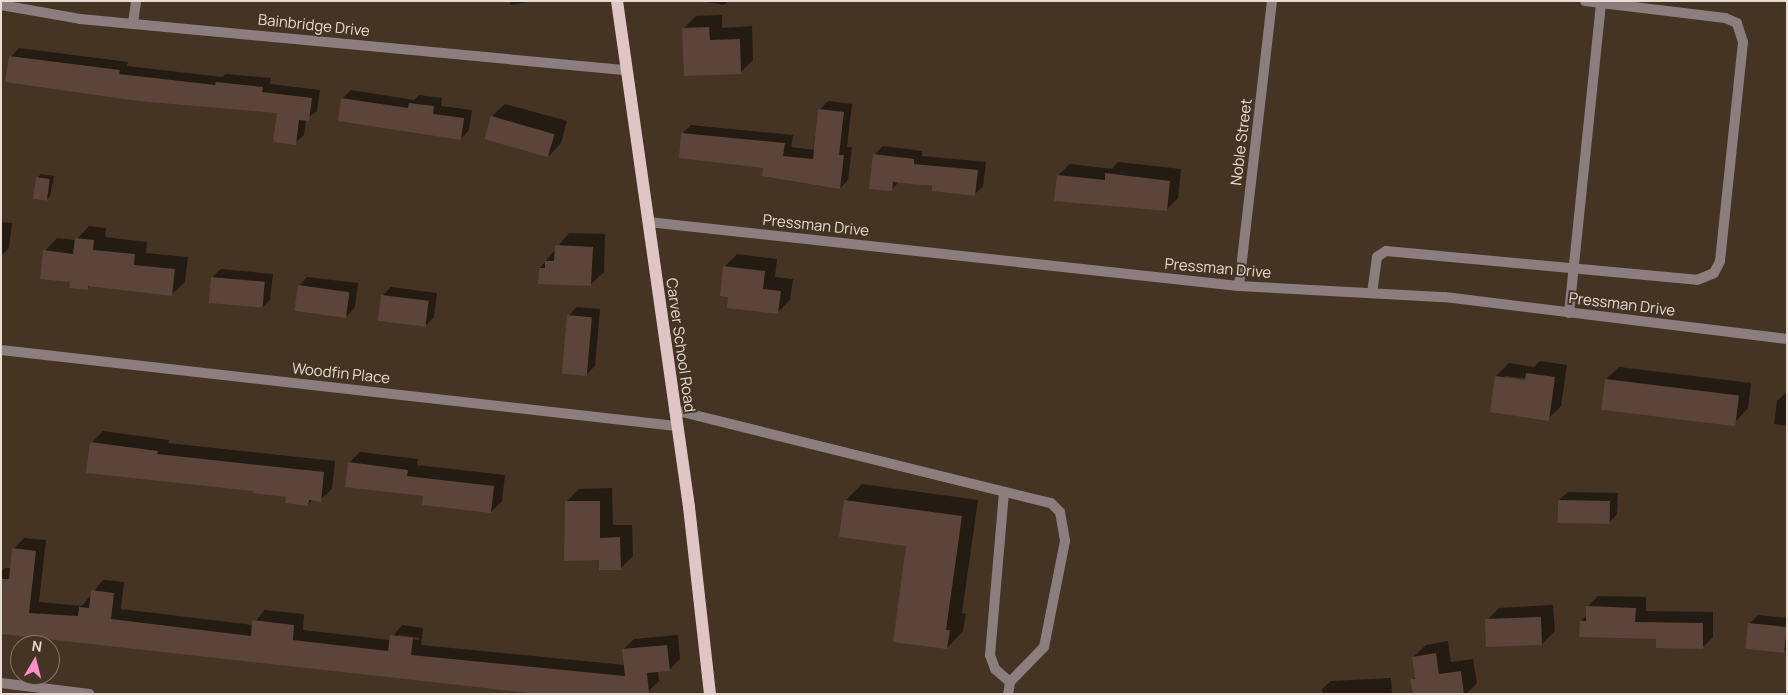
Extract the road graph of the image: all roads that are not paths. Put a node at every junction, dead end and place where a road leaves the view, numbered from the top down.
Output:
1 (136, 1) edge
2 (617, 1) edge
3 (1272, 1) edge
4 (1585, 1) edge
5 (1601, 4) junction
6 (1, 5) edge
7 (133, 23) junction
8 (624, 70) junction
9 (648, 222) junction
10 (1574, 268) junction
11 (1239, 286) junction
12 (1372, 293) junction
13 (1569, 313) junction
14 (1787, 339) edge
15 (1, 350) edge
16 (674, 410) junction
17 (676, 426) junction
18 (1004, 492) junction
19 (1010, 682) junction
20 (1, 684) edge
21 (88, 694) edge
22 (710, 694) edge
23 (1008, 694) edge

1 - 7 street
2 - 8 main road, Carver School Road
3 - 11 street, Noble Street
4 - 5 street
5 - 10 street
5 - 10 street
6 - 7 street, Bainbridge Drive
7 - 8 street, Bainbridge Drive
8 - 9 main road, Carver School Road
9 - 11 street, Pressman Drive
9 - 16 main road, Carver School Road
10 - 12 street
10 - 13 street
11 - 12 street, Pressman Drive
12 - 13 street, Pressman Drive
13 - 14 street, Pressman Drive
15 - 17 street, Woodfin Place
16 - 17 main road, Carver School Road
16 - 18 street
17 - 22 main road, Carver School Road
18 - 19 street
18 - 19 street
19 - 23 street
20 - 21 street

